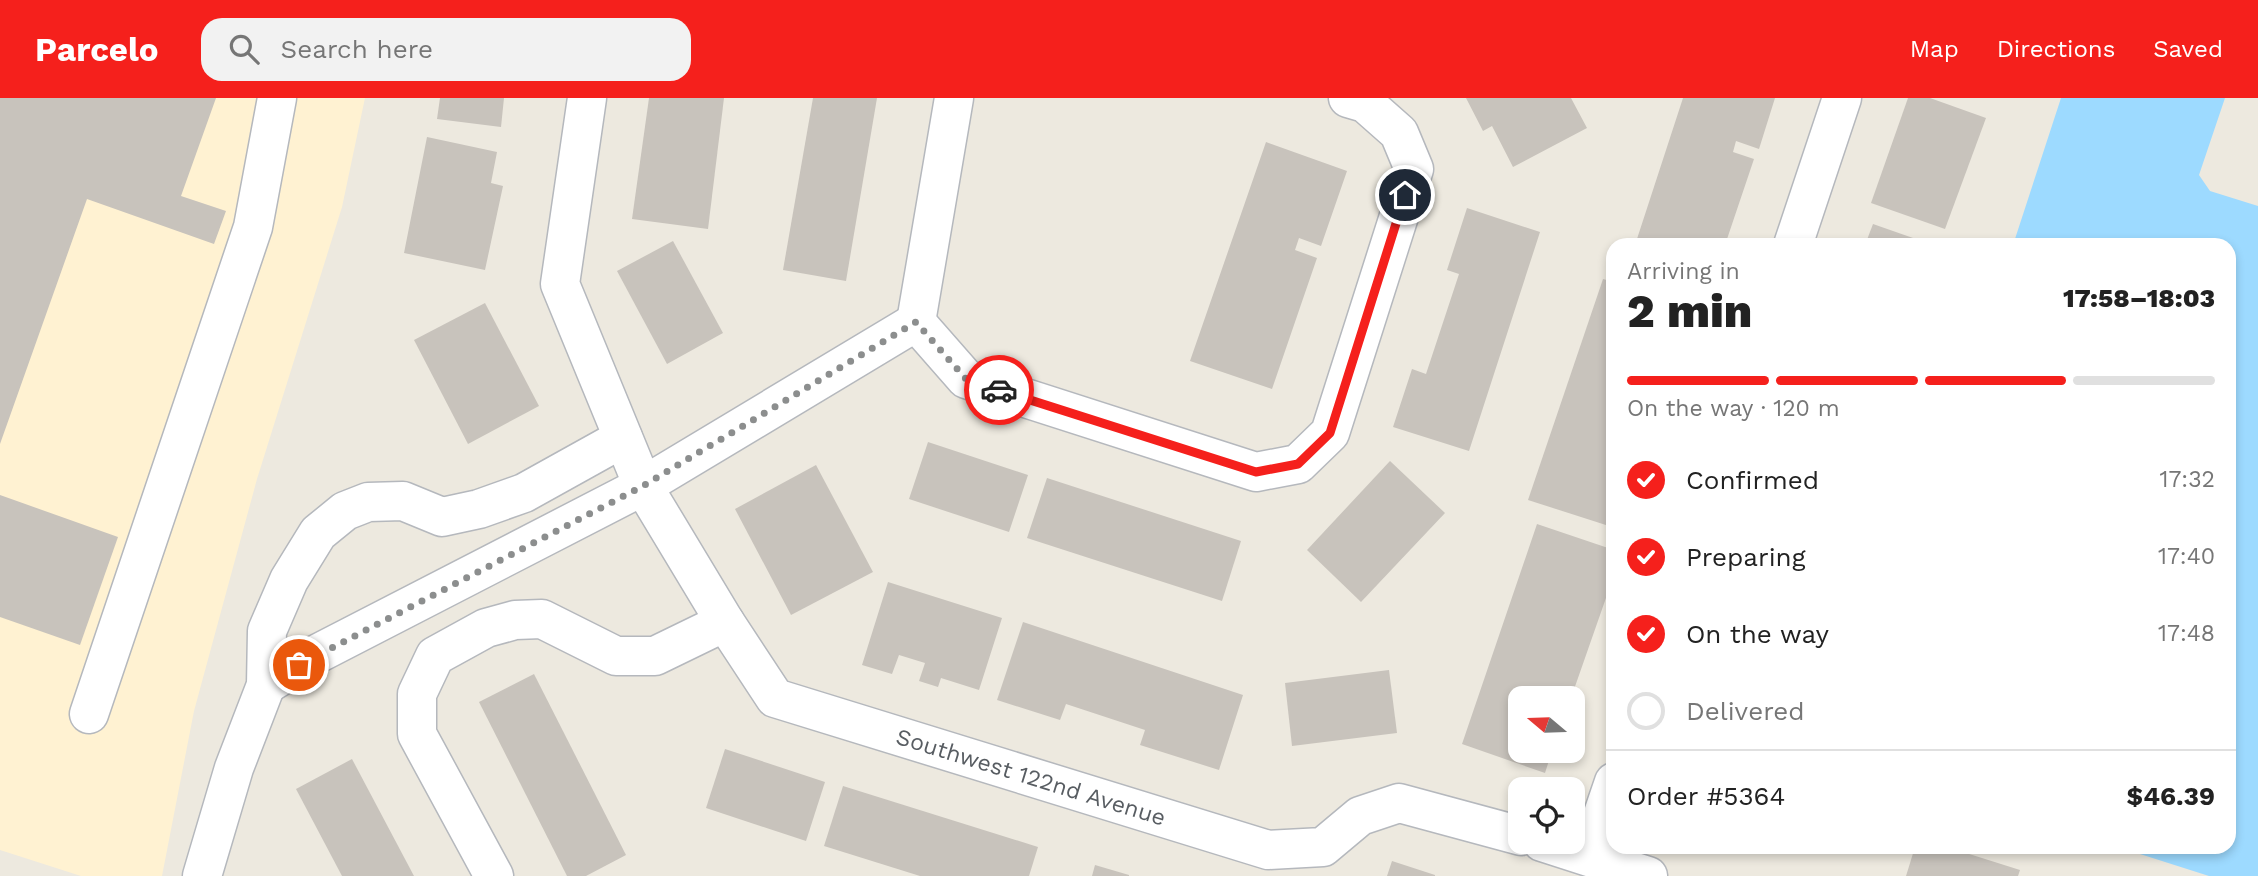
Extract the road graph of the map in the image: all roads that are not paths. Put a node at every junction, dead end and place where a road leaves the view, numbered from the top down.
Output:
1 (277, 98) edge
2 (587, 98) edge
3 (954, 98) edge
4 (1348, 98) edge
5 (1842, 98) edge
6 (1795, 238) edge
7 (916, 322) junction
8 (623, 438) junction
9 (643, 486) junction
10 (725, 622) junction
11 (267, 685) junction
12 (89, 714) dead end
13 (1606, 805) edge
14 (1508, 832) edge
15 (1585, 854) edge
16 (1589, 855) junction
17 (202, 876) edge
18 (494, 876) edge
19 (1648, 876) edge

1 - 12 street
2 - 8 street, Southwest 122nd Avenue
3 - 7 street
4 - 7 street
5 - 6 street
7 - 9 street
8 - 9 street, Southwest 122nd Avenue
8 - 11 street
9 - 10 street, Southwest 122nd Avenue
9 - 11 street
10 - 14 street, Southwest 122nd Avenue
10 - 18 street
11 - 17 street
13 - 16 street
15 - 16 street
16 - 19 street

